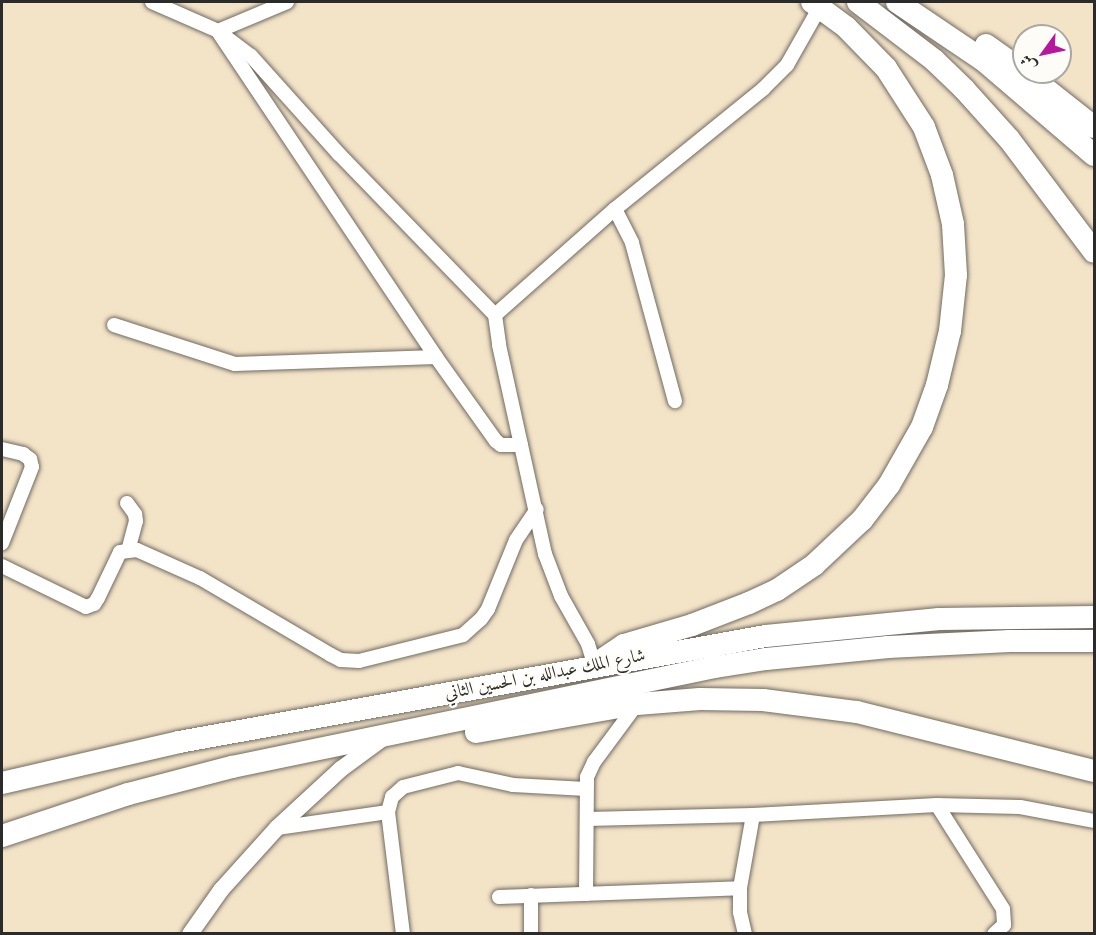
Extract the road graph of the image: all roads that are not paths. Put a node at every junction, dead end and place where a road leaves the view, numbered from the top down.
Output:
1 (152, 2) edge
2 (287, 2) edge
3 (858, 2) edge
4 (897, 2) edge
5 (920, 2) edge
6 (816, 4) edge
7 (218, 31) junction
8 (1012, 64) edge
9 (1039, 84) edge
10 (1095, 128) edge
11 (1095, 155) edge
12 (615, 209) junction
13 (1095, 252) edge
14 (495, 315) junction
15 (114, 324) dead end
16 (436, 357) junction
17 (675, 401) dead end
18 (521, 445) junction
19 (2, 449) edge
20 (127, 503) dead end
21 (537, 508) junction
22 (2, 543) edge
23 (128, 549) junction
24 (2, 566) edge
25 (1095, 617) edge
26 (1095, 641) edge
27 (595, 667) junction
28 (637, 704) junction
29 (398, 733) junction
30 (1095, 771) edge
31 (2, 783) edge
32 (586, 789) junction
33 (937, 805) junction
34 (388, 812) junction
35 (753, 815) junction
36 (587, 819) junction
37 (1095, 820) edge
38 (277, 828) junction
39 (2, 836) edge
40 (740, 888) junction
41 (586, 894) junction
42 (531, 895) junction
43 (499, 897) dead end
44 (190, 933) edge
45 (403, 933) edge
46 (531, 933) edge
47 (745, 933) edge
48 (994, 933) edge

1 - 7 street
2 - 7 street
3 - 13 highway
4 - 11 highway
5 - 8 highway
6 - 12 street
6 - 27 highway
7 - 14 street
7 - 16 street
9 - 10 highway
12 - 14 street
12 - 17 street
14 - 18 street
15 - 16 street
16 - 18 street
18 - 21 street
19 - 22 street
20 - 23 street
21 - 23 street
21 - 27 street
23 - 24 street
25 - 27 highway, شارع الملك عبدالله بن الحسين الثاني
26 - 29 highway, شارع الملك عبدالله بن الحسين الثاني
27 - 31 highway, شارع الملك عبدالله بن الحسين الثاني
28 - 29 highway
28 - 30 highway
28 - 32 street
29 - 38 street, شارع الملك عبدالله بن الحسين الثاني
29 - 39 highway, شارع الملك عبدالله بن الحسين الثاني
32 - 34 street
32 - 36 street
33 - 35 street
33 - 37 street
33 - 48 street
34 - 38 street
34 - 45 street
35 - 36 street
35 - 40 street
36 - 41 street
38 - 44 street, شارع الملك عبدالله بن الحسين الثاني
40 - 41 street
40 - 47 street
41 - 42 street
42 - 43 street
42 - 46 street

